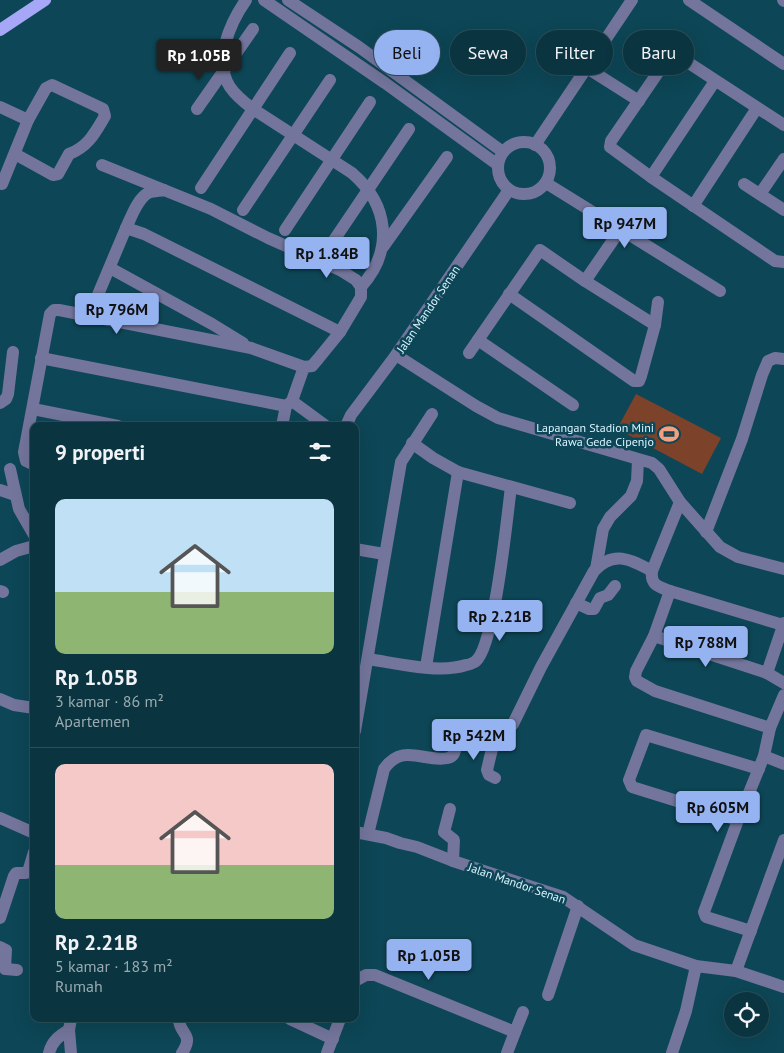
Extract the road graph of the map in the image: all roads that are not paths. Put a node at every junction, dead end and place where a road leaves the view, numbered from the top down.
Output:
1 (45, 0) edge
2 (246, 0) edge
3 (264, 0) edge
4 (288, 0) edge
5 (632, 0) edge
6 (689, 0) edge
7 (253, 29) dead end
8 (0, 30) edge
9 (613, 30) edge
10 (290, 54) dead end
11 (784, 64) edge
12 (694, 67) edge
13 (224, 70) junction
14 (583, 75) edge
15 (598, 75) edge
16 (657, 75) edge
17 (389, 78) junction
18 (330, 80) dead end
19 (715, 81) junction
20 (370, 102) dead end
21 (639, 102) junction
22 (0, 107) edge
23 (757, 108) junction
24 (197, 109) dead end
25 (253, 109) junction
26 (28, 120) junction
27 (784, 125) edge
28 (409, 129) dead end
29 (293, 135) junction
30 (535, 144) junction
31 (504, 152) junction
32 (15, 154) junction
33 (447, 157) dead end
34 (784, 159) edge
35 (331, 160) junction
36 (102, 165) dead end
37 (498, 165) junction
38 (651, 177) junction
39 (546, 183) junction
40 (2, 184) dead end
41 (744, 184) dead end
42 (201, 188) dead end
43 (164, 190) junction
44 (368, 190) junction
45 (509, 190) junction
46 (760, 194) junction
47 (693, 206) junction
48 (243, 210) dead end
49 (784, 210) edge
50 (126, 228) junction
51 (285, 230) dead end
52 (620, 230) junction
53 (383, 247) junction
54 (328, 249) dead end
55 (784, 262) edge
56 (110, 268) junction
57 (585, 281) junction
58 (361, 287) junction
59 (720, 291) dead end
60 (509, 294) junction
61 (658, 302) dead end
62 (89, 316) junction
63 (655, 325) junction
64 (340, 332) junction
65 (478, 340) junction
66 (251, 348) junction
67 (13, 352) dead end
68 (469, 353) dead end
69 (396, 355) junction
70 (41, 358) junction
71 (784, 359) edge
72 (304, 367) junction
73 (0, 403) edge
74 (289, 404) junction
75 (573, 405) dead end
76 (33, 410) junction
77 (432, 414) dead end
78 (30, 422) edge
79 (97, 422) edge
80 (283, 422) edge
81 (319, 422) edge
82 (348, 422) edge
83 (30, 424) edge
84 (412, 443) junction
85 (638, 460) junction
86 (30, 463) edge
87 (10, 469) dead end
88 (458, 472) junction
89 (511, 487) junction
90 (0, 490) edge
91 (15, 495) junction
92 (680, 502) junction
93 (570, 503) dead end
94 (30, 528) edge
95 (706, 532) junction
96 (30, 547) edge
97 (359, 550) edge
98 (384, 554) junction
99 (0, 560) edge
100 (596, 569) junction
101 (784, 569) edge
102 (652, 571) junction
103 (614, 586) dead end
104 (670, 591) junction
105 (576, 603) junction
106 (784, 624) edge
107 (654, 636) junction
108 (368, 659) junction
109 (426, 667) junction
110 (767, 673) junction
111 (784, 683) edge
112 (784, 695) edge
113 (0, 700) edge
114 (30, 707) edge
115 (359, 709) edge
116 (770, 728) junction
117 (500, 736) junction
118 (764, 756) junction
119 (784, 764) edge
120 (759, 769) junction
121 (495, 778) dead end
122 (450, 809) dead end
123 (0, 818) edge
124 (738, 820) junction
125 (30, 831) edge
126 (361, 833) edge
127 (784, 840) edge
128 (453, 861) junction
129 (30, 865) edge
130 (578, 906) junction
131 (0, 918) edge
132 (751, 931) junction
133 (0, 947) edge
134 (696, 966) junction
135 (17, 970) dead end
136 (736, 971) junction
137 (359, 979) edge
138 (784, 987) edge
139 (548, 995) dead end
140 (523, 1012) dead end
141 (179, 1022) edge
142 (296, 1022) edge
143 (339, 1022) edge
144 (70, 1024) edge
145 (515, 1032) junction
146 (333, 1039) junction
147 (49, 1053) edge
148 (71, 1053) edge
149 (182, 1053) edge
150 (327, 1053) edge
151 (507, 1053) edge
152 (672, 1053) edge

1 - 8 main road
2 - 13 street
3 - 17 street
4 - 17 street
5 - 9 street
6 - 11 street
7 - 13 street
10 - 25 street
12 - 19 street
13 - 24 street
13 - 25 street
14 - 30 street
15 - 21 street
16 - 21 street
17 - 31 street
17 - 37 street
18 - 29 street
19 - 23 street
19 - 38 street
20 - 35 street
21 - 38 street
22 - 26 street
23 - 27 street
23 - 47 street
25 - 29 street
25 - 42 street
26 - 32 street
26 - 32 street
28 - 44 street
29 - 35 street
29 - 48 street
30 - 31 street
30 - 39 street
31 - 37 street
32 - 40 street
33 - 53 street
34 - 46 street
35 - 44 street
35 - 51 street
36 - 43 street
37 - 45 street
38 - 47 street
39 - 45 street
39 - 52 street
41 - 46 street
43 - 50 street
43 - 58 street
44 - 53 street
44 - 54 street
45 - 69 street, Jalan Mandor Senan
46 - 49 street
47 - 55 street
50 - 56 street
50 - 64 street
52 - 57 street
52 - 59 street
53 - 58 street
56 - 62 street
56 - 66 street
57 - 60 street
57 - 63 street
58 - 64 street
60 - 63 street
60 - 65 street
61 - 63 street
62 - 66 street
62 - 70 street
64 - 72 street
65 - 68 street
65 - 75 street
66 - 72 street
67 - 73 street
69 - 82 street, Jalan Mandor Senan
69 - 85 street
70 - 74 street
70 - 76 street
71 - 95 street
72 - 74 street
74 - 80 street
74 - 81 street
76 - 78 street
76 - 79 street
77 - 84 street
83 - 86 street
84 - 88 street
84 - 98 street
85 - 92 street
85 - 100 street
87 - 91 street
88 - 89 street
88 - 109 street
89 - 93 street
89 - 109 street
90 - 91 street
91 - 94 street
92 - 95 street
92 - 102 street
95 - 101 street
96 - 99 street
97 - 98 street
98 - 108 street
100 - 102 street
100 - 105 street
102 - 104 street
103 - 105 street
104 - 106 street
104 - 107 street
105 - 117 street
106 - 110 street
107 - 110 street
107 - 116 street
108 - 109 street
108 - 115 street
110 - 111 street
112 - 116 street
113 - 114 street
116 - 118 street
117 - 121 street
117 - 126 street
118 - 119 street
118 - 120 street
120 - 124 street
120 - 124 street
122 - 128 street
123 - 125 street
124 - 132 street
126 - 128 street, Jalan Mandor Senan
127 - 132 street
128 - 130 street, Jalan Mandor Senan
129 - 131 street
130 - 134 street, Jalan Mandor Senan
130 - 139 street
132 - 136 street
133 - 135 street
134 - 136 street, Jalan Mandor Senan
134 - 152 street
136 - 138 street, Jalan Mandor Senan
137 - 145 street
140 - 145 street
141 - 149 street
142 - 146 street
143 - 146 street
144 - 147 street
144 - 148 street
145 - 151 street
146 - 150 street

